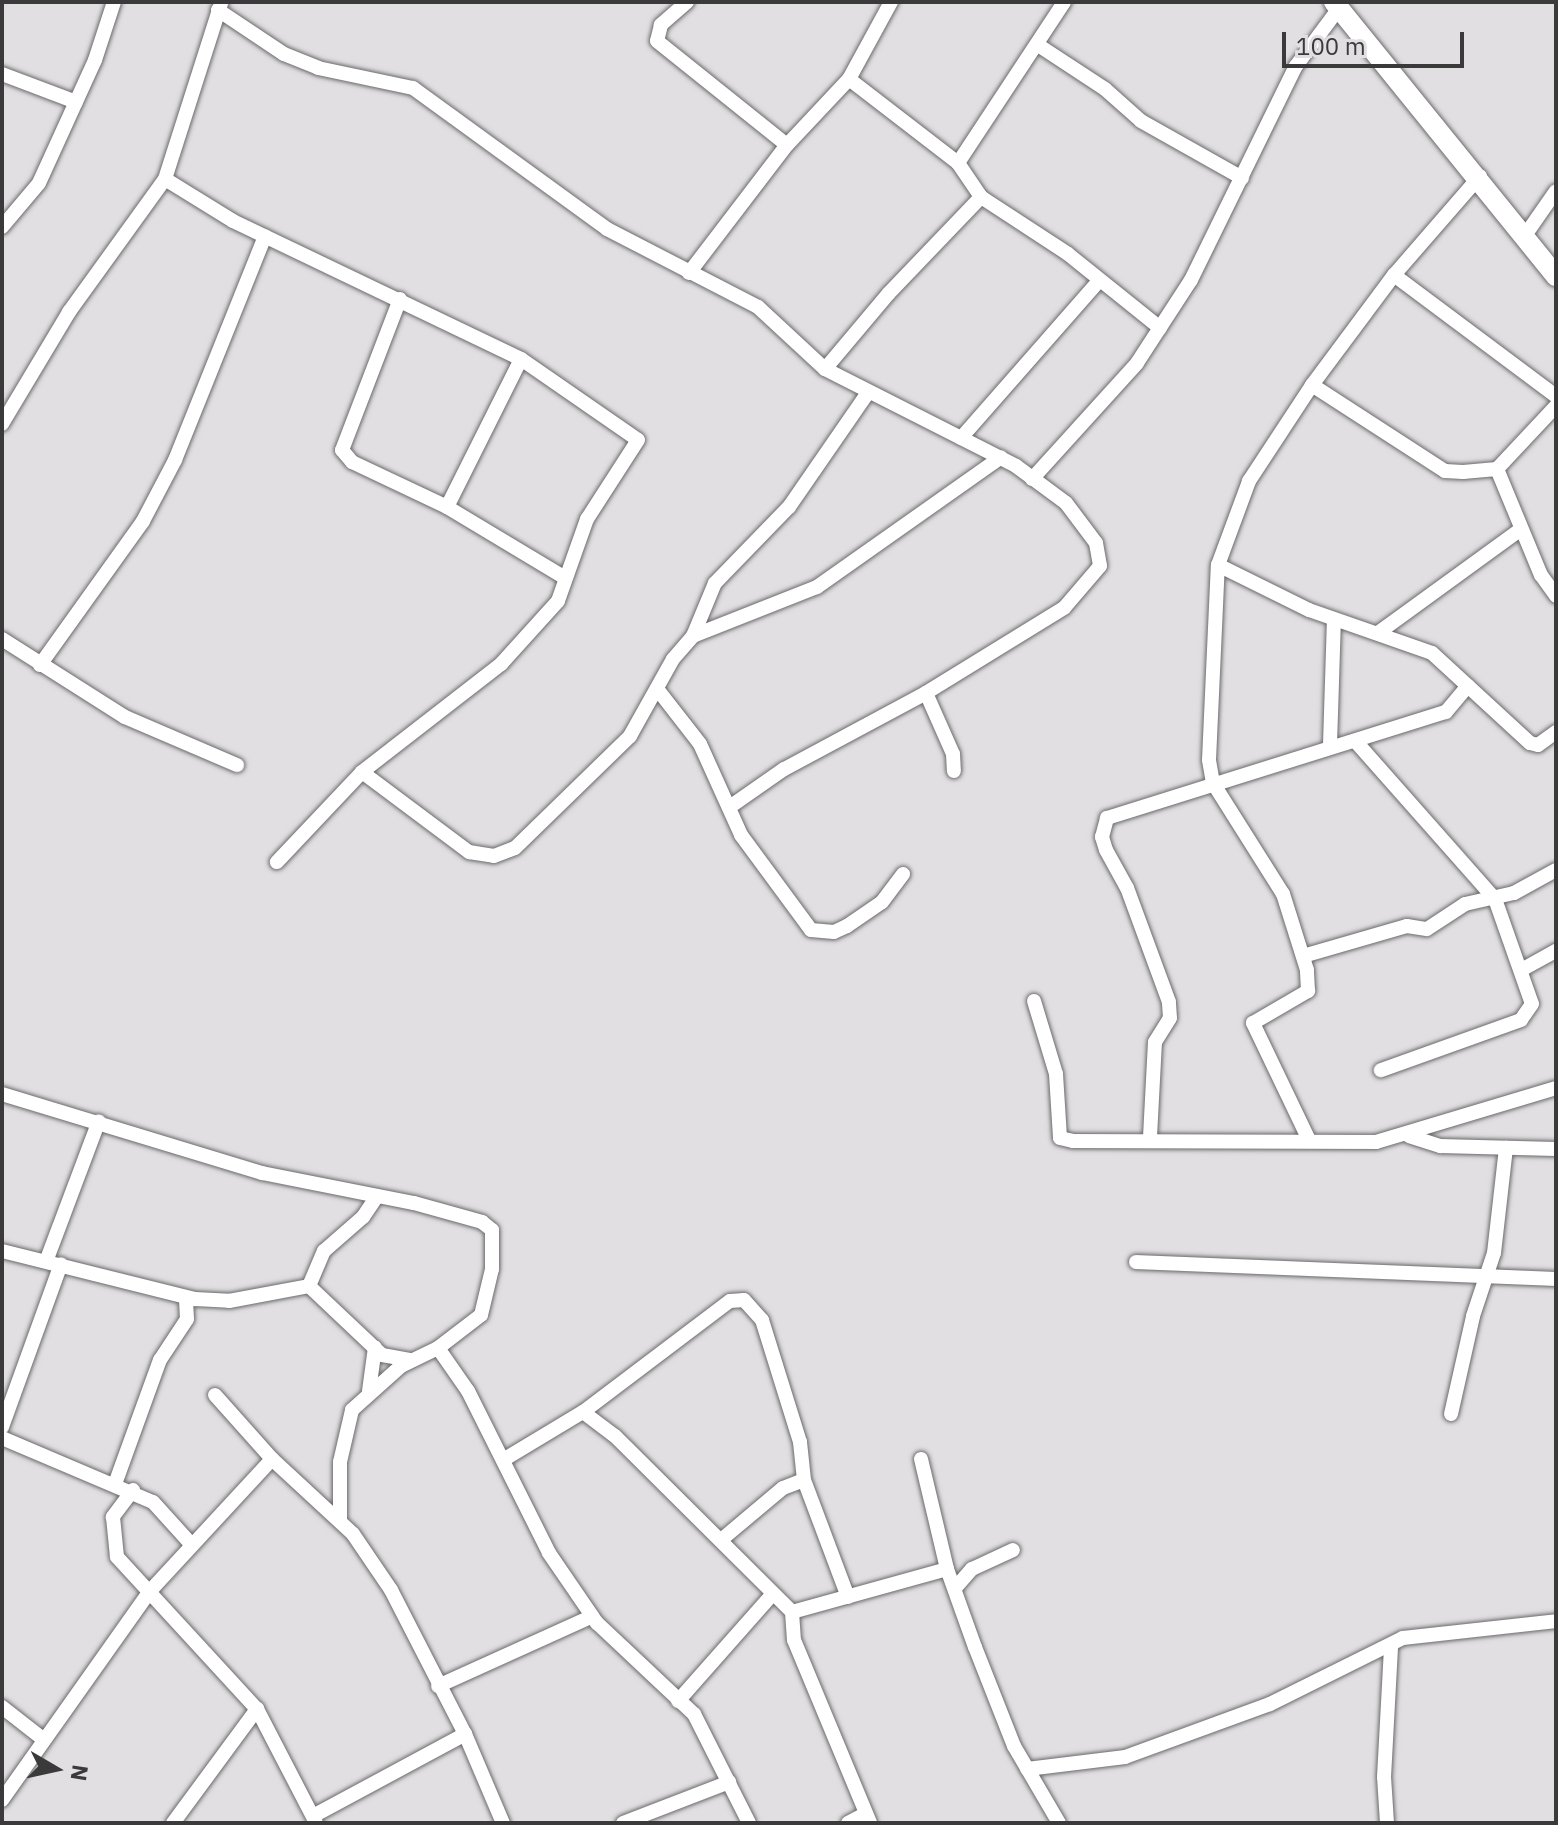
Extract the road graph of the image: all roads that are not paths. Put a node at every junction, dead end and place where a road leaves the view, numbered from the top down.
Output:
1 (114, 2) edge
2 (687, 2) edge
3 (891, 2) edge
4 (1064, 2) edge
5 (1336, 5) edge
6 (219, 6) edge
7 (1038, 45) junction
8 (2, 74) edge
9 (849, 79) junction
10 (76, 102) junction
11 (787, 145) junction
12 (958, 163) junction
13 (1480, 176) junction
14 (1242, 178) junction
15 (165, 179) junction
16 (1556, 191) edge
17 (981, 197) junction
18 (2, 227) edge
19 (1526, 234) junction
20 (265, 236) junction
21 (689, 273) junction
22 (1394, 275) junction
23 (1556, 276) edge
24 (1100, 280) junction
25 (400, 299) junction
26 (1160, 328) junction
27 (521, 359) junction
28 (825, 369) junction
29 (1312, 385) junction
30 (867, 394) junction
31 (1556, 396) edge
32 (1556, 406) edge
33 (2, 424) edge
34 (961, 438) junction
35 (1001, 457) junction
36 (1497, 469) junction
37 (1032, 479) junction
38 (447, 507) junction
39 (1520, 530) junction
40 (1218, 565) junction
41 (565, 578) junction
42 (1556, 596) edge
43 (1334, 620) junction
44 (1378, 633) junction
45 (693, 636) junction
46 (2, 639) edge
47 (40, 665) junction
48 (1468, 686) junction
49 (658, 690) junction
50 (926, 693) junction
51 (1556, 732) edge
52 (1357, 743) junction
53 (1330, 745) junction
54 (237, 765) dead end
55 (954, 771) dead end
56 (362, 772) junction
57 (1213, 783) junction
58 (731, 806) junction
59 (277, 862) dead end
60 (1556, 870) edge
61 (903, 874) dead end
62 (1495, 899) junction
63 (1556, 951) edge
64 (1303, 956) junction
65 (1523, 969) junction
66 (1034, 1001) dead end
67 (1381, 1070) dead end
68 (1556, 1088) edge
69 (2, 1094) edge
70 (99, 1121) junction
71 (1409, 1136) junction
72 (1150, 1137) junction
73 (1309, 1140) junction
74 (1506, 1148) junction
75 (1556, 1149) edge
76 (377, 1196) junction
77 (2, 1251) edge
78 (54, 1261) junction
79 (1136, 1262) dead end
80 (1487, 1277) junction
81 (1556, 1279) edge
82 (309, 1286) junction
83 (186, 1298) junction
84 (375, 1347) junction
85 (438, 1348) junction
86 (410, 1360) junction
87 (369, 1391) junction
88 (215, 1395) dead end
89 (583, 1412) junction
90 (1451, 1414) dead end
91 (2, 1427) edge
92 (2, 1438) edge
93 (272, 1459) junction
94 (921, 1459) dead end
95 (503, 1460) junction
96 (804, 1480) junction
97 (115, 1484) junction
98 (133, 1490) junction
99 (340, 1521) junction
100 (721, 1540) junction
101 (191, 1544) junction
102 (1013, 1550) dead end
103 (947, 1569) junction
104 (957, 1586) junction
105 (149, 1592) junction
106 (771, 1596) junction
107 (848, 1597) junction
108 (792, 1612) junction
109 (591, 1617) junction
110 (1556, 1621) edge
111 (1391, 1647) junction
112 (438, 1686) junction
113 (678, 1701) junction
114 (2, 1707) edge
115 (257, 1709) junction
116 (465, 1734) junction
117 (43, 1739) junction
118 (1027, 1769) junction
119 (729, 1782) junction
120 (2, 1800) edge
121 (314, 1819) edge
122 (867, 1819) edge
123 (173, 1823) edge
124 (503, 1823) edge
125 (623, 1823) edge
126 (749, 1823) edge
127 (848, 1823) edge
128 (1059, 1823) edge
129 (1387, 1823) edge

1 - 10 street
2 - 11 street
3 - 9 street
4 - 7 street
5 - 13 street
5 - 14 street
6 - 15 street
6 - 21 street
7 - 12 street
7 - 14 street
8 - 10 street
9 - 11 street
9 - 12 street
10 - 18 street
11 - 21 street
12 - 17 street
13 - 19 street
13 - 22 street
14 - 26 street
15 - 20 street
15 - 33 street
16 - 19 street
17 - 24 street
17 - 28 street
19 - 23 street
20 - 25 street
20 - 47 street
21 - 28 street
22 - 29 street
22 - 31 street
24 - 26 street
24 - 34 street
25 - 27 street
25 - 38 street
26 - 37 street
27 - 38 street
27 - 41 street
28 - 30 street
29 - 36 street
29 - 40 street
30 - 34 street
30 - 45 street
32 - 36 street
34 - 35 street
35 - 37 street
35 - 45 street
36 - 39 street
37 - 50 street
38 - 41 street
39 - 42 street
39 - 44 street
40 - 43 street
40 - 57 street
41 - 56 street
43 - 44 street
43 - 53 street
44 - 48 street
45 - 49 street
46 - 47 street
47 - 54 street
48 - 51 street
48 - 52 street
49 - 56 street
49 - 58 street
50 - 55 street
50 - 58 street
52 - 53 street
52 - 62 street
53 - 57 street
56 - 59 street
57 - 64 street
57 - 72 street
58 - 61 street
60 - 62 street
62 - 64 street
62 - 65 street
63 - 65 street
64 - 73 street
65 - 67 street
66 - 72 street
68 - 71 street
69 - 70 street
70 - 76 street
70 - 78 street
71 - 73 street
71 - 74 street
72 - 73 street
74 - 75 street
74 - 80 street
76 - 82 street
76 - 85 street
77 - 78 street
78 - 83 street
78 - 91 street
79 - 80 street
80 - 81 street
80 - 90 street
82 - 83 street
82 - 84 street
83 - 97 street
84 - 86 street
84 - 87 street
85 - 86 street
85 - 95 street
86 - 87 street
87 - 99 street
88 - 93 street
89 - 95 street
89 - 96 street
89 - 100 street
92 - 97 street
93 - 99 street
93 - 101 street
94 - 103 street
95 - 109 street
96 - 100 street
96 - 107 street
97 - 98 street
98 - 101 street
98 - 105 street
99 - 112 street
100 - 106 street
101 - 105 street
102 - 104 street
103 - 104 street
103 - 107 street
104 - 118 street
105 - 115 street
105 - 117 street
106 - 108 street
106 - 113 street
107 - 108 street
108 - 122 street
109 - 112 street
109 - 113 street
110 - 111 street
111 - 118 street
111 - 129 street
112 - 116 street
113 - 119 street
114 - 117 street
115 - 121 street
115 - 123 street
116 - 121 street
116 - 124 street
117 - 120 street
118 - 128 street
119 - 125 street
119 - 126 street
122 - 127 street

